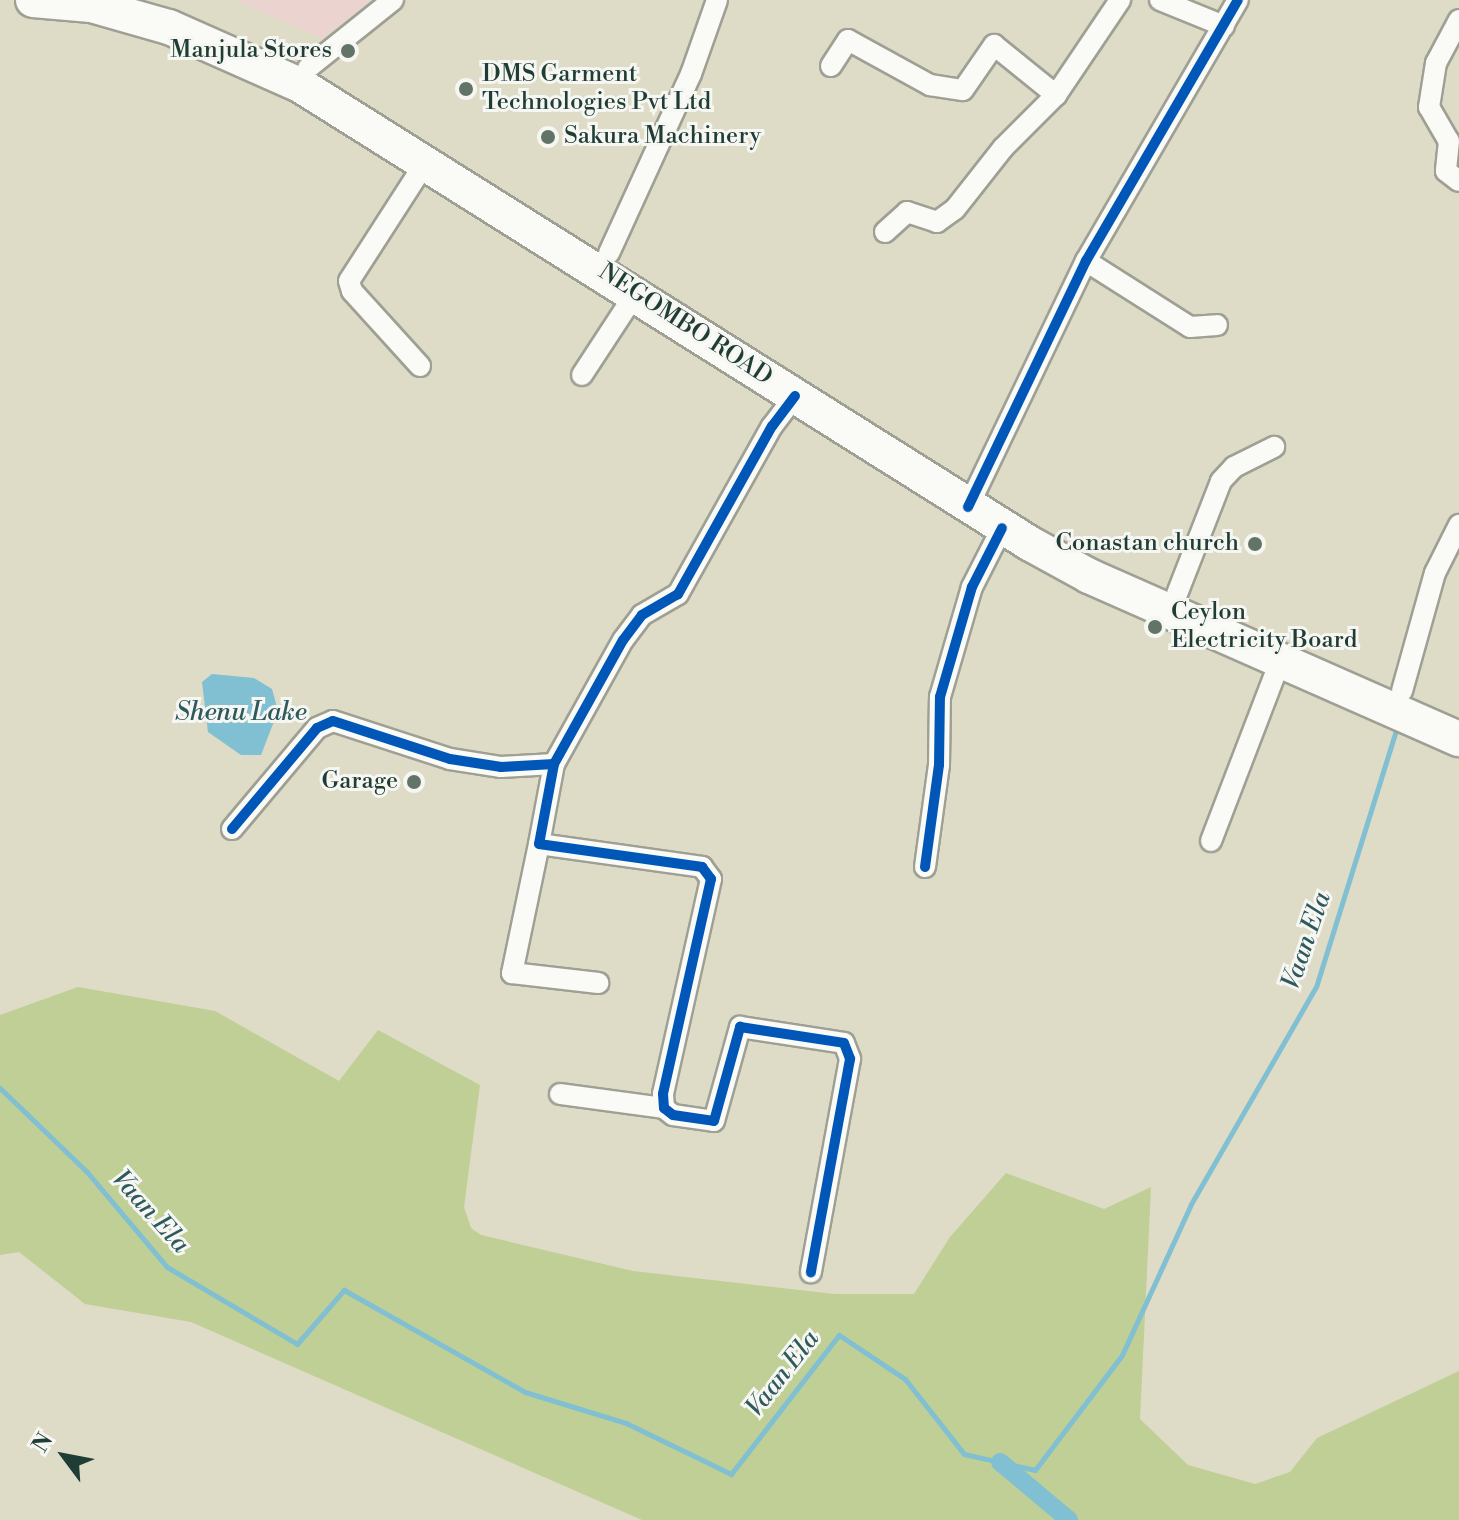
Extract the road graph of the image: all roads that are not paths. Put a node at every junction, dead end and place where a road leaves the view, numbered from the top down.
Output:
1 (33, 0) edge
2 (144, 0) edge
3 (393, 0) edge
4 (717, 0) edge
5 (1120, 0) edge
6 (1160, 0) edge
7 (1238, 0) edge
8 (1459, 20) edge
9 (1224, 26) junction
10 (831, 66) dead end
11 (308, 68) junction
12 (1056, 95) junction
13 (427, 160) junction
14 (1459, 181) edge
15 (885, 232) dead end
16 (609, 253) junction
17 (1086, 261) junction
18 (635, 294) junction
19 (1217, 325) dead end
20 (420, 366) dead end
21 (582, 375) dead end
22 (795, 396) junction
23 (1274, 447) dead end
24 (973, 499) junction
25 (1459, 525) edge
26 (1002, 528) junction
27 (1177, 594) junction
28 (1280, 661) junction
29 (1402, 691) junction
30 (1459, 717) edge
31 (1459, 739) edge
32 (554, 764) junction
33 (232, 829) dead end
34 (1211, 841) dead end
35 (539, 844) junction
36 (925, 867) dead end
37 (598, 983) dead end
38 (560, 1094) dead end
39 (664, 1108) junction
40 (811, 1272) dead end

1 - 13 highway, NEGOMBO ROAD
2 - 11 highway, NEGOMBO ROAD
3 - 11 street
4 - 16 street
5 - 12 street
6 - 9 street
7 - 9 street
8 - 14 street
9 - 17 street
10 - 12 street
11 - 16 highway, NEGOMBO ROAD
12 - 15 street
13 - 18 highway, NEGOMBO ROAD
13 - 20 street
16 - 24 highway, NEGOMBO ROAD
17 - 19 street
17 - 24 street
18 - 21 street
18 - 22 highway, NEGOMBO ROAD
22 - 24 highway, NEGOMBO ROAD
22 - 32 street
23 - 27 street
24 - 26 highway, NEGOMBO ROAD
24 - 27 highway, NEGOMBO ROAD
25 - 29 street
26 - 28 highway, NEGOMBO ROAD
26 - 36 street
27 - 29 highway, NEGOMBO ROAD
28 - 31 highway, NEGOMBO ROAD
28 - 34 street
29 - 30 highway, NEGOMBO ROAD
32 - 33 street
32 - 35 street
35 - 37 street
35 - 39 street
38 - 39 street
39 - 40 street

